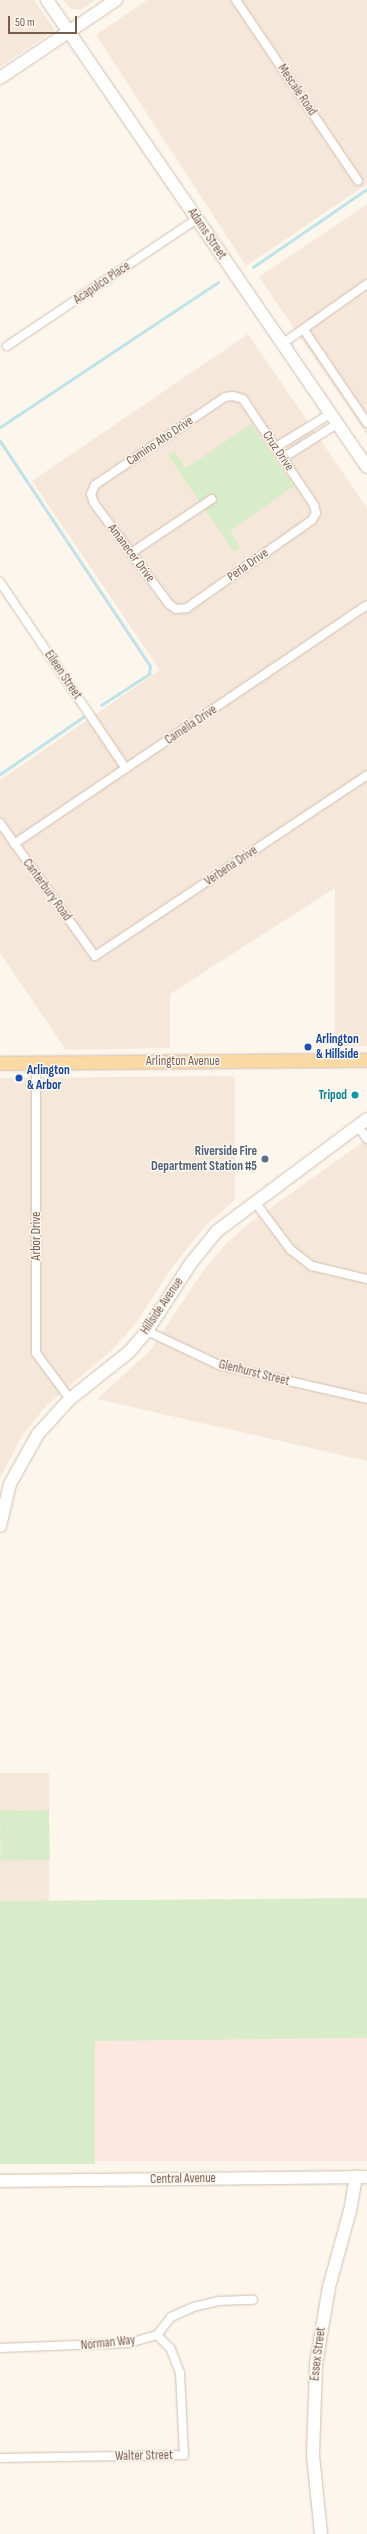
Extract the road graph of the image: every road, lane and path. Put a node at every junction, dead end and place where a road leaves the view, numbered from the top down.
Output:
1 (47, 0) edge
2 (116, 0) edge
3 (236, 0) edge
4 (69, 32) junction
5 (0, 78) edge
6 (358, 181) dead end
7 (197, 219) junction
8 (367, 284) edge
9 (304, 330) junction
10 (282, 344) junction
11 (7, 346) dead end
12 (233, 396) joint
13 (334, 419) junction
14 (367, 423) edge
15 (276, 447) junction
16 (283, 458) junction
17 (367, 468) edge
18 (91, 494) joint
19 (212, 499) dead end
20 (316, 513) joint
21 (131, 553) junction
22 (0, 582) edge
23 (367, 605) edge
24 (176, 609) joint
25 (126, 769) junction
26 (367, 775) edge
27 (0, 823) edge
28 (14, 844) junction
29 (96, 956) joint
30 (367, 1060) edge
31 (36, 1062) junction
32 (0, 1063) edge
33 (367, 1119) edge
34 (358, 1127) junction
35 (367, 1139) edge
36 (255, 1202) junction
37 (367, 1279) edge
38 (147, 1331) junction
39 (70, 1399) junction
40 (367, 1400) edge
41 (0, 1526) edge
42 (361, 2177) edge
43 (0, 2181) edge
44 (253, 2300) dead end
45 (157, 2335) junction
46 (0, 2348) edge
47 (0, 2458) edge
48 (321, 2534) edge

1 - 4 main road, Adams Street
2 - 4 main road
3 - 6 street, Mescale Road
4 - 5 main road
4 - 7 main road, Adams Street
7 - 10 main road, Adams Street
7 - 11 street, Acapulco Place
8 - 9 street
9 - 10 street
9 - 14 street
10 - 13 main road, Adams Street
12 - 15 street, Cruz Drive
12 - 18 street, Camino Alto Drive
13 - 15 street
13 - 16 street
13 - 17 main road, Adams Street
15 - 16 street, Cruz Drive
16 - 20 street, Cruz Drive
18 - 21 street, Amanecer Drive
19 - 21 street
20 - 24 street, Perla Drive
21 - 24 street, Amanecer Drive
22 - 25 street, Eileen Street
23 - 25 street, Camelia Drive
25 - 28 street, Camelia Drive
26 - 29 street, Verbena Drive
27 - 28 street, Canterbury Road
28 - 29 street, Canterbury Road
30 - 31 main road, Arlington Avenue
31 - 32 main road, Arlington Avenue
31 - 39 street, Arbor Drive
33 - 34 main road, Hillside Avenue
34 - 35 street
34 - 36 main road, Hillside Avenue
36 - 37 street
36 - 38 main road, Hillside Avenue
38 - 39 main road, Hillside Avenue
38 - 40 street, Glenhurst Street
39 - 41 main road, Hillside Avenue
42 - 43 main road, Central Avenue
42 - 48 main road, Essex Street
44 - 45 street
45 - 46 street, Norman Way
45 - 47 street, Walter Street

